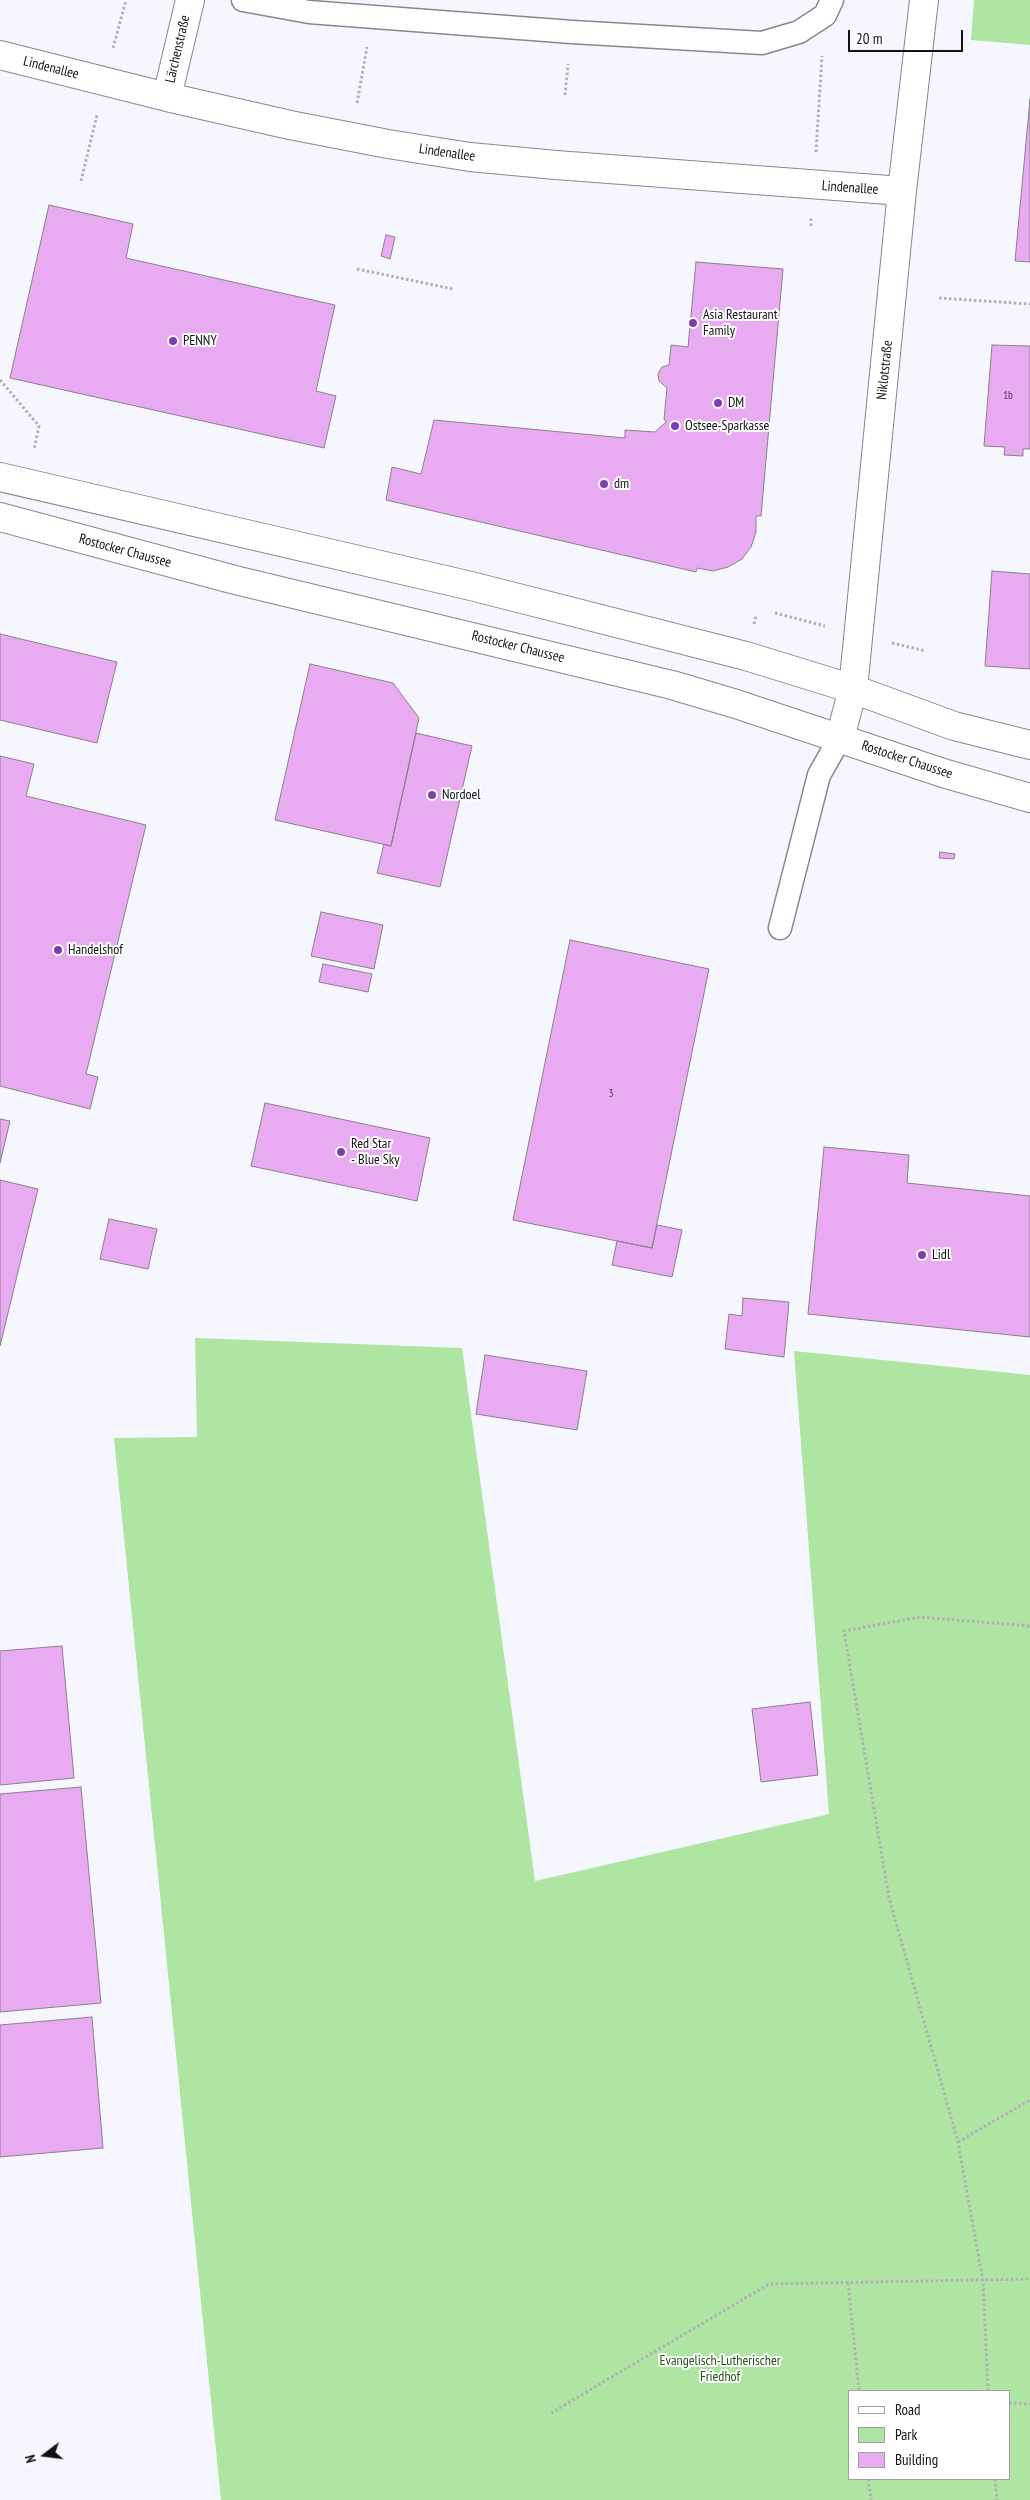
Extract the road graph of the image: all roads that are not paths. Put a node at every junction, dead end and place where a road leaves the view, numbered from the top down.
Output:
1 (190, 0) edge
2 (243, 0) edge
3 (924, 0) edge
4 (828, 8) edge
5 (0, 55) edge
6 (167, 97) junction
7 (902, 191) junction
8 (0, 477) edge
9 (0, 517) edge
10 (854, 689) junction
11 (840, 738) junction
12 (1030, 745) edge
13 (1030, 798) edge
14 (780, 928) dead end

1 - 6 main road, Lärchenstraße
2 - 4 lane
3 - 7 main road, Niklotstraße
5 - 6 main road, Lindenallee
6 - 7 main road, Lindenallee
7 - 10 main road, Niklotstraße
8 - 10 main road
9 - 11 main road, Rostocker Chaussee
10 - 11 main road, Niklotstraße
10 - 12 main road
11 - 13 main road, Rostocker Chaussee
11 - 14 lane

